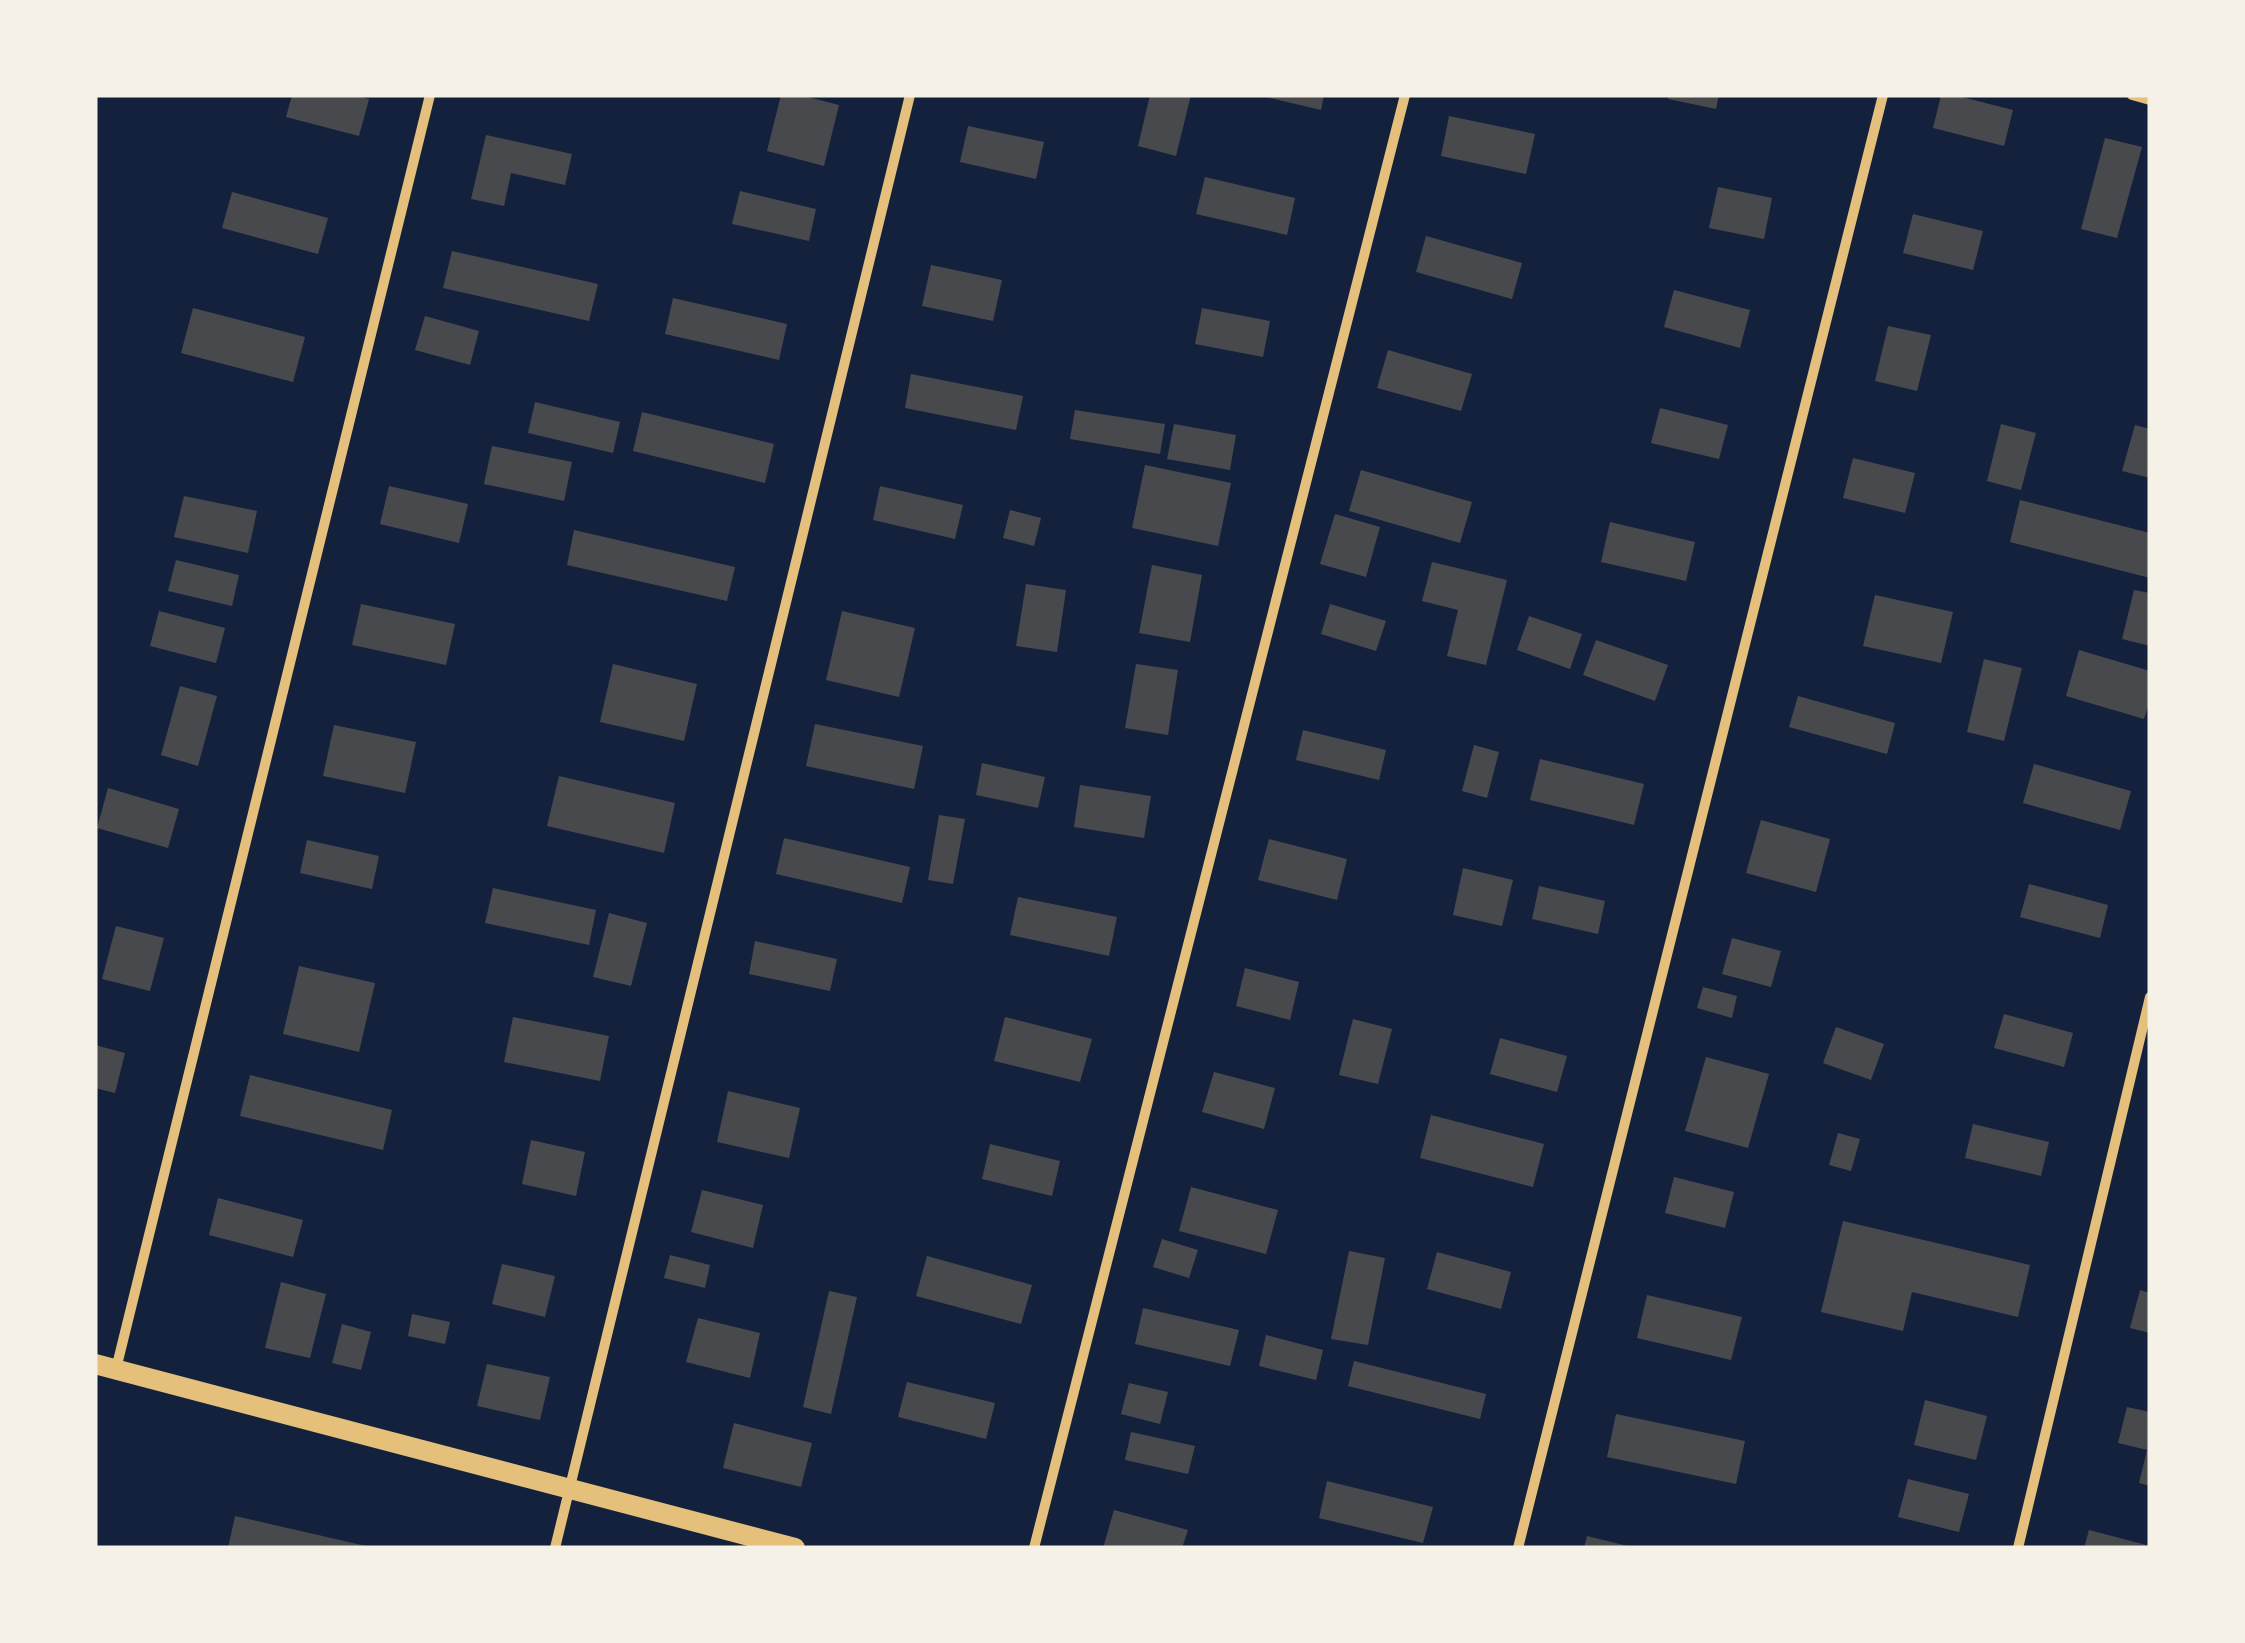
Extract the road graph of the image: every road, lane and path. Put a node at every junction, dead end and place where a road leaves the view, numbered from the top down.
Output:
1 (430, 95) edge
2 (910, 95) edge
3 (1404, 95) edge
4 (1883, 95) edge
5 (2132, 95) edge
6 (2150, 100) edge
7 (2150, 997) edge
8 (95, 1364) edge
9 (116, 1370) junction
10 (570, 1490) junction
11 (555, 1548) edge
12 (795, 1548) edge
13 (1034, 1548) edge
14 (1518, 1548) edge
15 (2018, 1548) edge

1 - 9 street
2 - 10 street
3 - 13 street
4 - 14 street
5 - 6 street
7 - 15 street
8 - 9 main road
9 - 10 main road
10 - 11 street
10 - 12 main road

